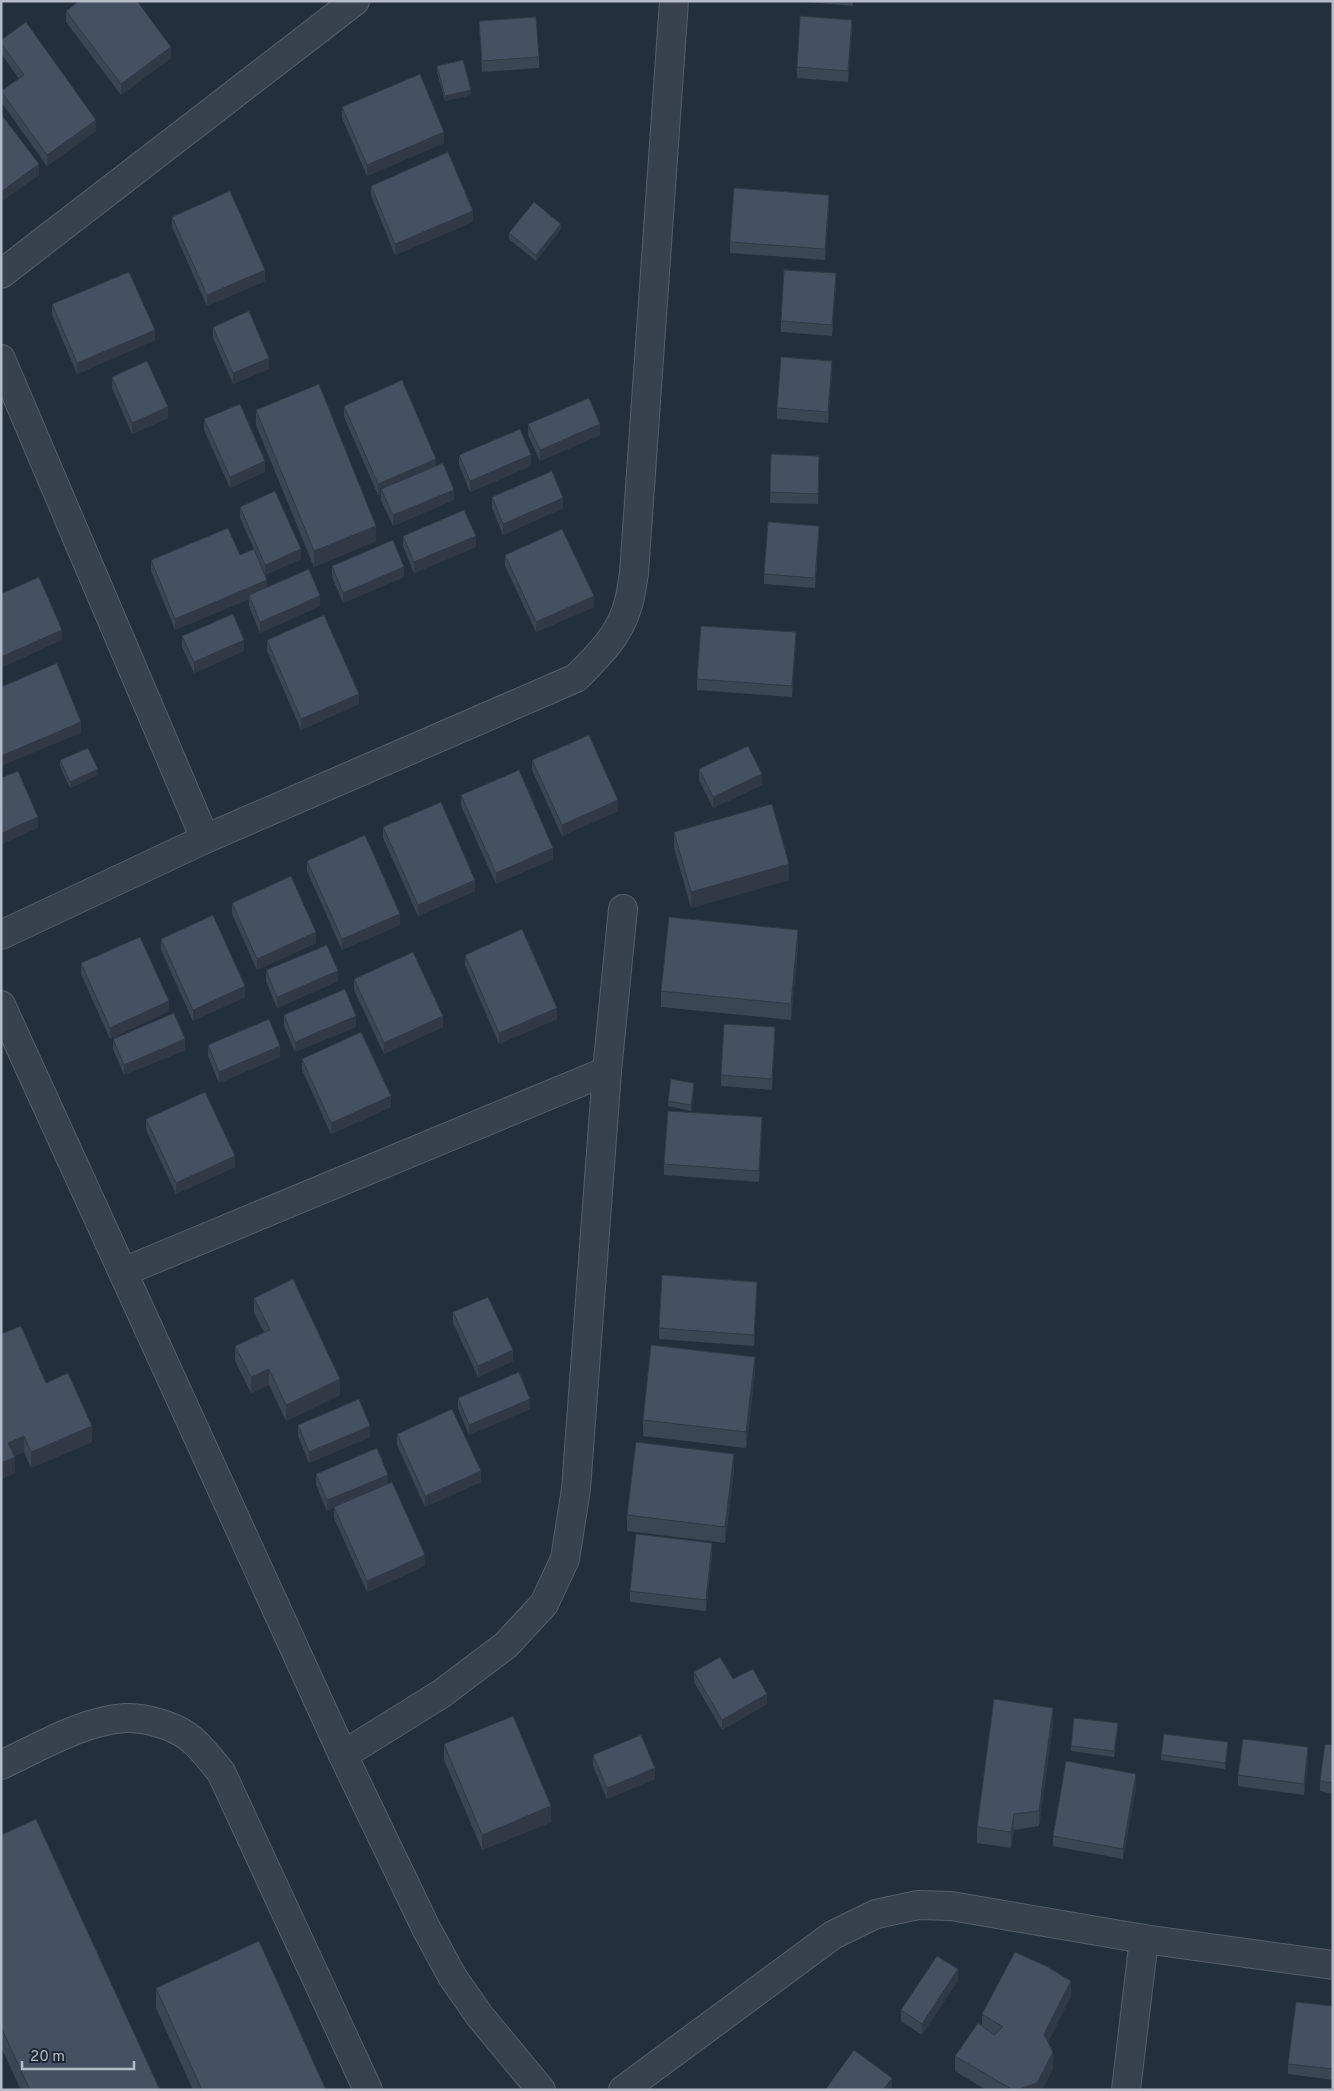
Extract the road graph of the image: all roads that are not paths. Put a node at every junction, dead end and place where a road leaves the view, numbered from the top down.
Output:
1 (355, 1) edge
2 (674, 1) edge
3 (1, 274) edge
4 (1, 358) edge
5 (205, 838) junction
6 (623, 909) dead end
7 (1, 935) edge
8 (1, 1005) edge
9 (606, 1072) junction
10 (123, 1272) junction
11 (343, 1754) junction
12 (1, 1765) edge
13 (1144, 1939) junction
14 (1333, 1965) edge
15 (368, 2090) edge
16 (541, 2090) edge
17 (623, 2090) edge
18 (1126, 2090) edge

1 - 3 street
2 - 5 street
4 - 5 street
5 - 7 street
6 - 9 street
8 - 10 street
9 - 10 street
9 - 11 street
10 - 11 street
11 - 16 street
12 - 15 street
13 - 14 street
13 - 17 street
13 - 18 street

